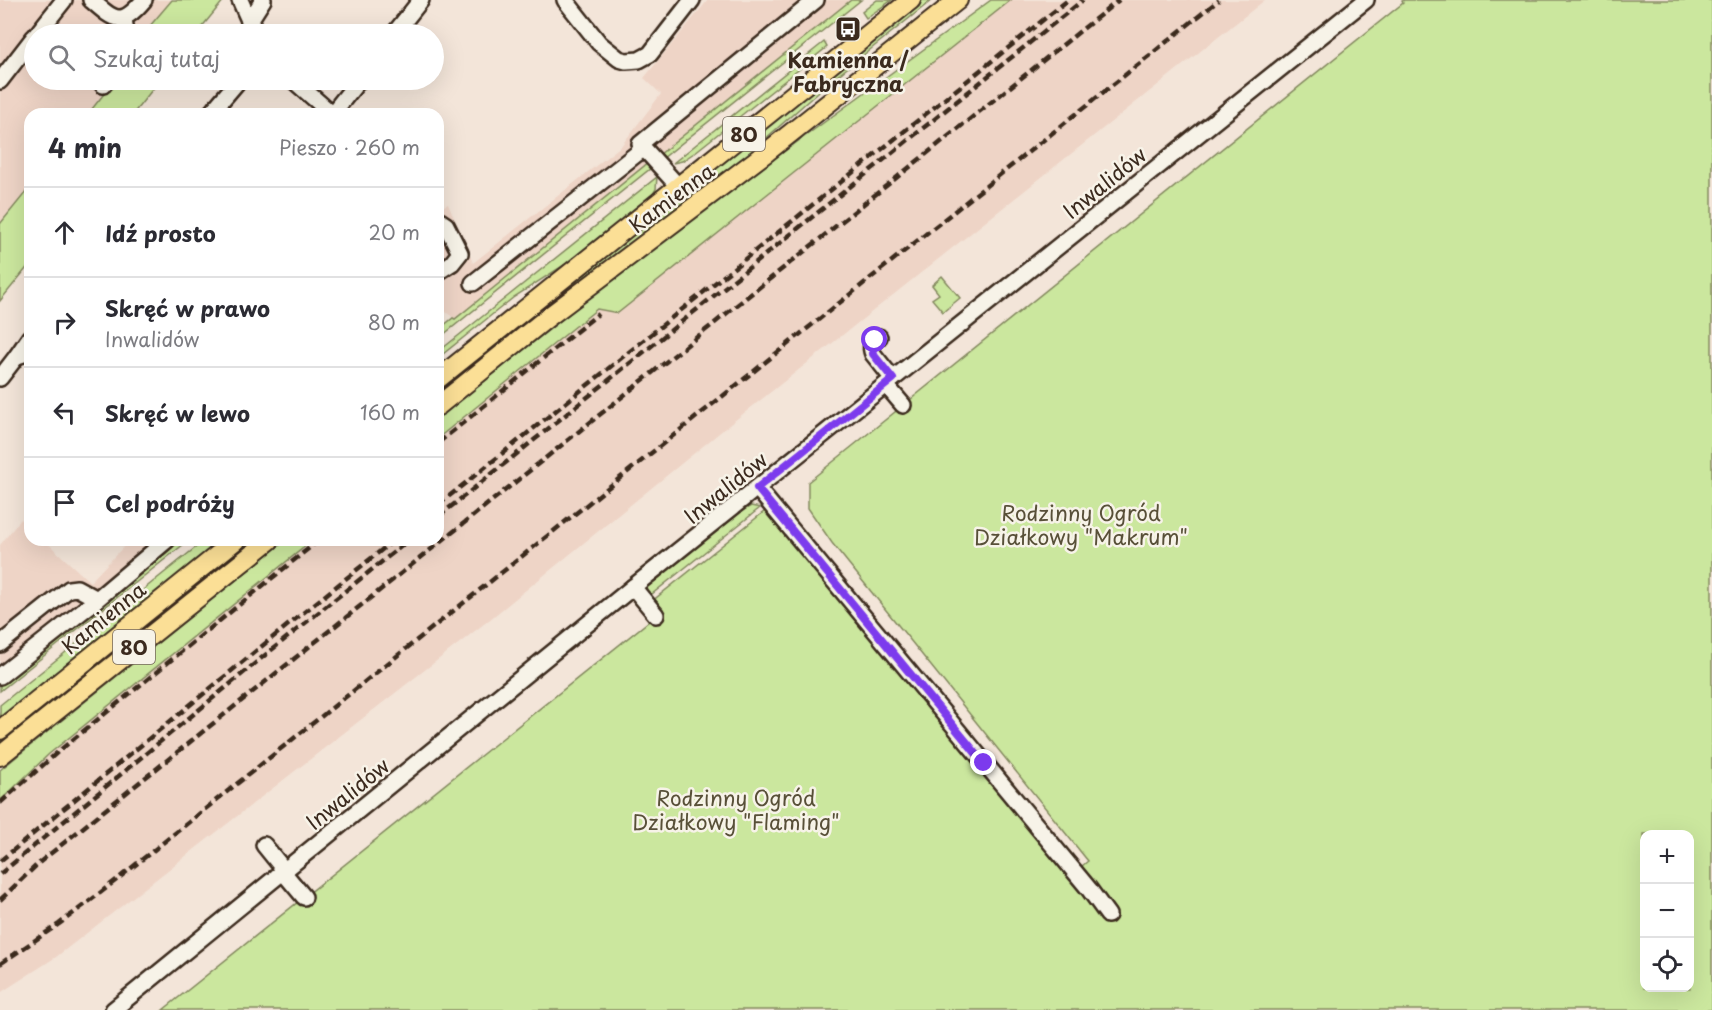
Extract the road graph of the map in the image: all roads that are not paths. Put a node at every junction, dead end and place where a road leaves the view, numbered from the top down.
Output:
1 (64, 0) edge
2 (91, 0) edge
3 (144, 0) edge
4 (240, 0) edge
5 (263, 0) edge
6 (421, 0) edge
7 (565, 0) edge
8 (692, 0) edge
9 (816, 0) edge
10 (911, 0) edge
11 (958, 0) edge
12 (1366, 0) edge
13 (124, 18) junction
14 (45, 24) edge
15 (125, 24) edge
16 (250, 24) edge
17 (254, 24) edge
18 (402, 24) edge
19 (24, 49) edge
20 (3, 71) edge
21 (230, 90) edge
22 (304, 90) edge
23 (351, 90) edge
24 (215, 108) edge
25 (325, 108) edge
26 (337, 108) edge
27 (644, 148) junction
28 (678, 186) junction
29 (444, 224) edge
30 (444, 268) edge
31 (472, 283) dead end
32 (879, 337) dead end
33 (24, 354) edge
34 (444, 374) edge
35 (0, 378) edge
36 (889, 382) junction
37 (444, 401) edge
38 (903, 405) dead end
39 (757, 488) junction
40 (160, 546) edge
41 (228, 546) edge
42 (262, 546) edge
43 (633, 587) junction
44 (97, 599) junction
45 (656, 615) dead end
46 (0, 644) edge
47 (0, 676) edge
48 (0, 730) edge
49 (0, 756) edge
50 (264, 845) dead end
51 (284, 871) junction
52 (304, 897) dead end
53 (1108, 915) dead end
54 (113, 1010) edge

1 - 14 street
2 - 13 street
3 - 13 street
4 - 16 street
5 - 17 street
6 - 18 street
7 - 8 street
9 - 27 street
10 - 28 main road, Kamienna / 80
11 - 37 main road, Kamienna / 80
12 - 36 street, Inwalidów
13 - 15 street
19 - 20 street
21 - 24 street
22 - 25 street
23 - 26 street
27 - 28 street
27 - 31 street
28 - 34 main road, Kamienna / 80
29 - 30 street
32 - 36 street
33 - 35 street
36 - 38 street
36 - 39 street, Inwalidów
39 - 43 street, Inwalidów
39 - 53 street
40 - 44 street
41 - 48 main road, Kamienna / 80
42 - 49 main road, Kamienna / 80
43 - 45 street
43 - 51 street, Inwalidów
44 - 46 street
44 - 47 street
50 - 51 street
51 - 52 street
51 - 54 street, Inwalidów

